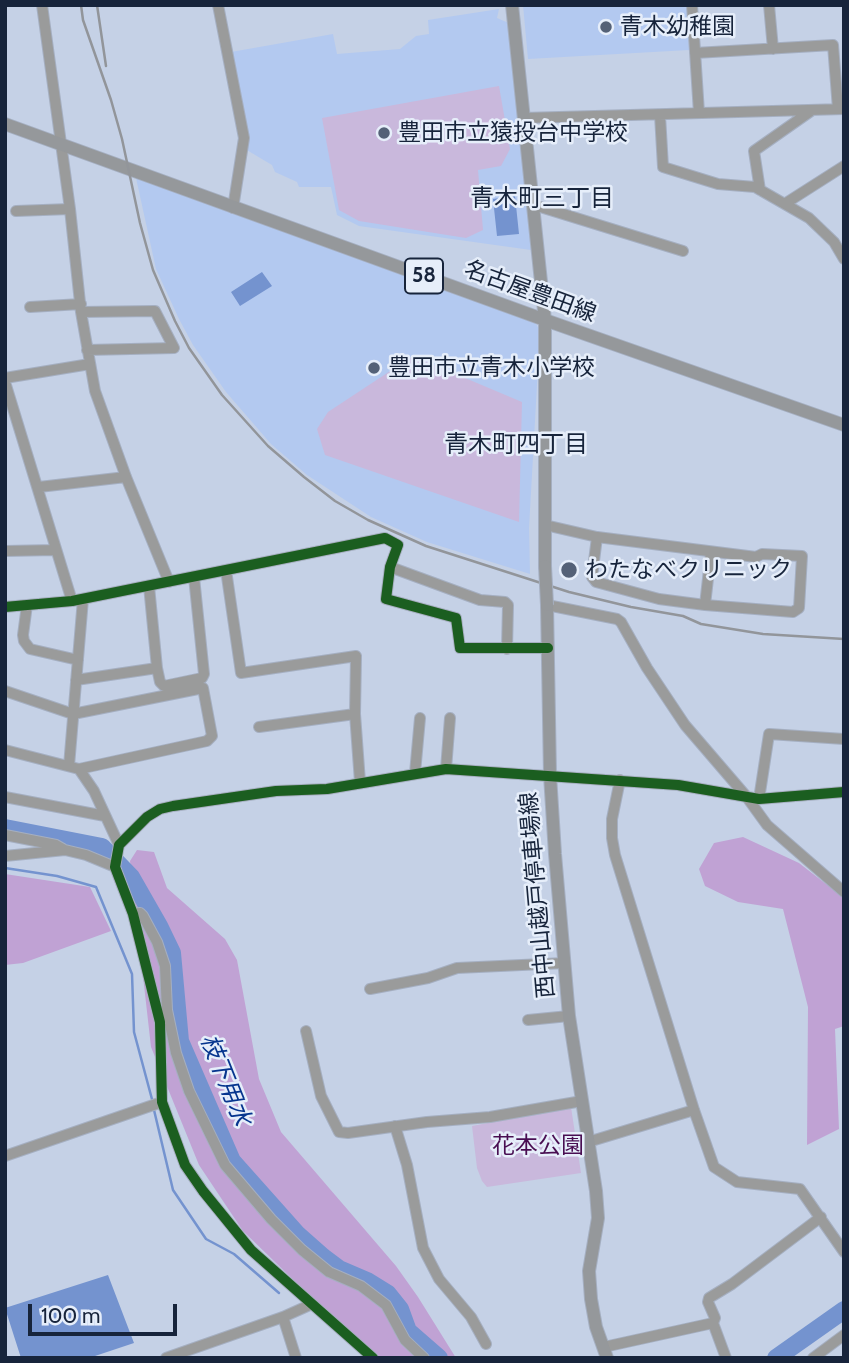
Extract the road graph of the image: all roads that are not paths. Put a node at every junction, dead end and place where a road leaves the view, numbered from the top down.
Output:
1 (41, 5) edge
2 (218, 5) edge
3 (512, 5) edge
4 (692, 5) edge
5 (769, 5) edge
6 (773, 49) junction
7 (695, 53) junction
8 (841, 109) edge
9 (811, 111) junction
10 (699, 113) junction
11 (660, 115) junction
12 (524, 118) junction
13 (5, 124) edge
14 (60, 145) junction
15 (844, 166) edge
16 (761, 190) junction
17 (786, 203) junction
18 (534, 205) junction
19 (233, 208) junction
20 (70, 209) junction
21 (16, 211) dead end
22 (839, 238) edge
23 (683, 251) dead end
24 (844, 259) edge
25 (30, 307) dead end
26 (81, 308) junction
27 (545, 320) junction
28 (87, 350) junction
29 (90, 364) junction
30 (5, 380) edge
31 (844, 425) edge
32 (126, 477) junction
33 (39, 487) junction
34 (545, 525) junction
35 (597, 537) junction
36 (55, 550) junction
37 (5, 551) edge
38 (711, 552) junction
39 (390, 567) junction
40 (226, 570) junction
41 (194, 577) junction
42 (169, 582) junction
43 (149, 586) junction
44 (78, 600) junction
45 (26, 605) junction
46 (547, 605) junction
47 (705, 605) junction
48 (5, 607) edge
49 (548, 648) junction
50 (507, 649) junction
51 (78, 660) junction
52 (157, 668) junction
53 (76, 680) junction
54 (5, 691) edge
55 (73, 714) junction
56 (355, 714) junction
57 (421, 718) dead end
58 (450, 718) dead end
59 (259, 727) dead end
60 (844, 739) edge
61 (5, 750) edge
62 (74, 767) junction
63 (446, 769) junction
64 (415, 773) junction
65 (550, 775) junction
66 (620, 780) junction
67 (360, 782) junction
68 (844, 792) edge
69 (746, 796) junction
70 (5, 797) edge
71 (759, 799) junction
72 (105, 816) junction
73 (5, 835) edge
74 (119, 845) junction
75 (65, 850) junction
76 (5, 856) edge
77 (115, 867) junction
78 (844, 892) edge
79 (134, 914) junction
80 (565, 963) junction
81 (370, 989) dead end
82 (569, 1016) junction
83 (528, 1020) dead end
84 (306, 1031) dead end
85 (582, 1101) junction
86 (162, 1102) junction
87 (694, 1110) junction
88 (395, 1126) junction
89 (588, 1142) junction
90 (5, 1156) edge
91 (821, 1217) junction
92 (844, 1252) edge
93 (312, 1304) junction
94 (283, 1317) junction
95 (713, 1323) junction
96 (844, 1335) edge
97 (486, 1344) dead end
98 (605, 1352) edge
99 (166, 1358) edge
100 (296, 1358) edge
101 (373, 1358) edge
102 (424, 1358) edge
103 (726, 1358) edge
104 (813, 1358) edge

1 - 14 street
2 - 19 street
3 - 12 main road, 西中山越戸停車場線
4 - 7 street
5 - 6 street
6 - 7 street
6 - 8 street
7 - 10 street
8 - 9 street
9 - 10 street
9 - 16 street
10 - 11 street
11 - 12 street
11 - 16 street
12 - 18 main road, 西中山越戸停車場線
13 - 14 main road, 名古屋豊田線 / 58
14 - 19 main road, 名古屋豊田線 / 58
14 - 20 street
15 - 17 street
16 - 17 street
17 - 22 street
18 - 23 street
18 - 27 main road, 西中山越戸停車場線
19 - 27 main road, 名古屋豊田線 / 58
20 - 21 street
20 - 26 street
22 - 24 street
25 - 26 street
26 - 28 street
26 - 28 street
27 - 31 main road, 名古屋豊田線 / 58
27 - 34 main road, 西中山越戸停車場線
28 - 29 street
29 - 30 street
29 - 32 street
30 - 33 street
32 - 33 street
32 - 42 street
33 - 36 street
34 - 35 street
34 - 46 main road, 西中山越戸停車場線, bridge
35 - 38 street
35 - 47 street
36 - 37 street
36 - 44 street
38 - 47 street
38 - 47 street
39 - 40 street
39 - 50 street
39 - 50 street
40 - 41 street
40 - 56 street
41 - 42 street
41 - 52 street
42 - 43 street
43 - 44 street
43 - 52 street
44 - 45 street
44 - 51 street
45 - 48 street
45 - 51 street
46 - 49 main road, 西中山越戸停車場線
46 - 69 street
49 - 50 street
49 - 65 main road, 西中山越戸停車場線
51 - 53 street
52 - 53 street
53 - 55 street
54 - 55 street
55 - 62 street
55 - 62 street
56 - 59 street
56 - 67 street
57 - 64 street
58 - 63 street
60 - 71 street
61 - 62 street
62 - 72 street
63 - 64 street
63 - 65 street
64 - 67 street
65 - 66 street
65 - 80 main road, 西中山越戸停車場線
66 - 69 street
66 - 87 street
67 - 74 street
68 - 71 street
69 - 71 street
69 - 78 street
70 - 72 street
72 - 74 street
73 - 75 street
74 - 77 street
75 - 76 street
75 - 77 street
77 - 79 street
79 - 86 street
79 - 102 street
80 - 81 street
80 - 82 main road, 西中山越戸停車場線
82 - 83 street
82 - 85 main road, 西中山越戸停車場線
84 - 88 street
85 - 88 street
85 - 89 main road, 西中山越戸停車場線
86 - 90 street
86 - 93 street
87 - 89 street
87 - 91 street
88 - 97 street
89 - 98 main road, 西中山越戸停車場線
91 - 92 street
91 - 95 street
93 - 94 street
93 - 101 street
94 - 99 street
94 - 100 street
95 - 98 street
95 - 103 street
96 - 104 street

